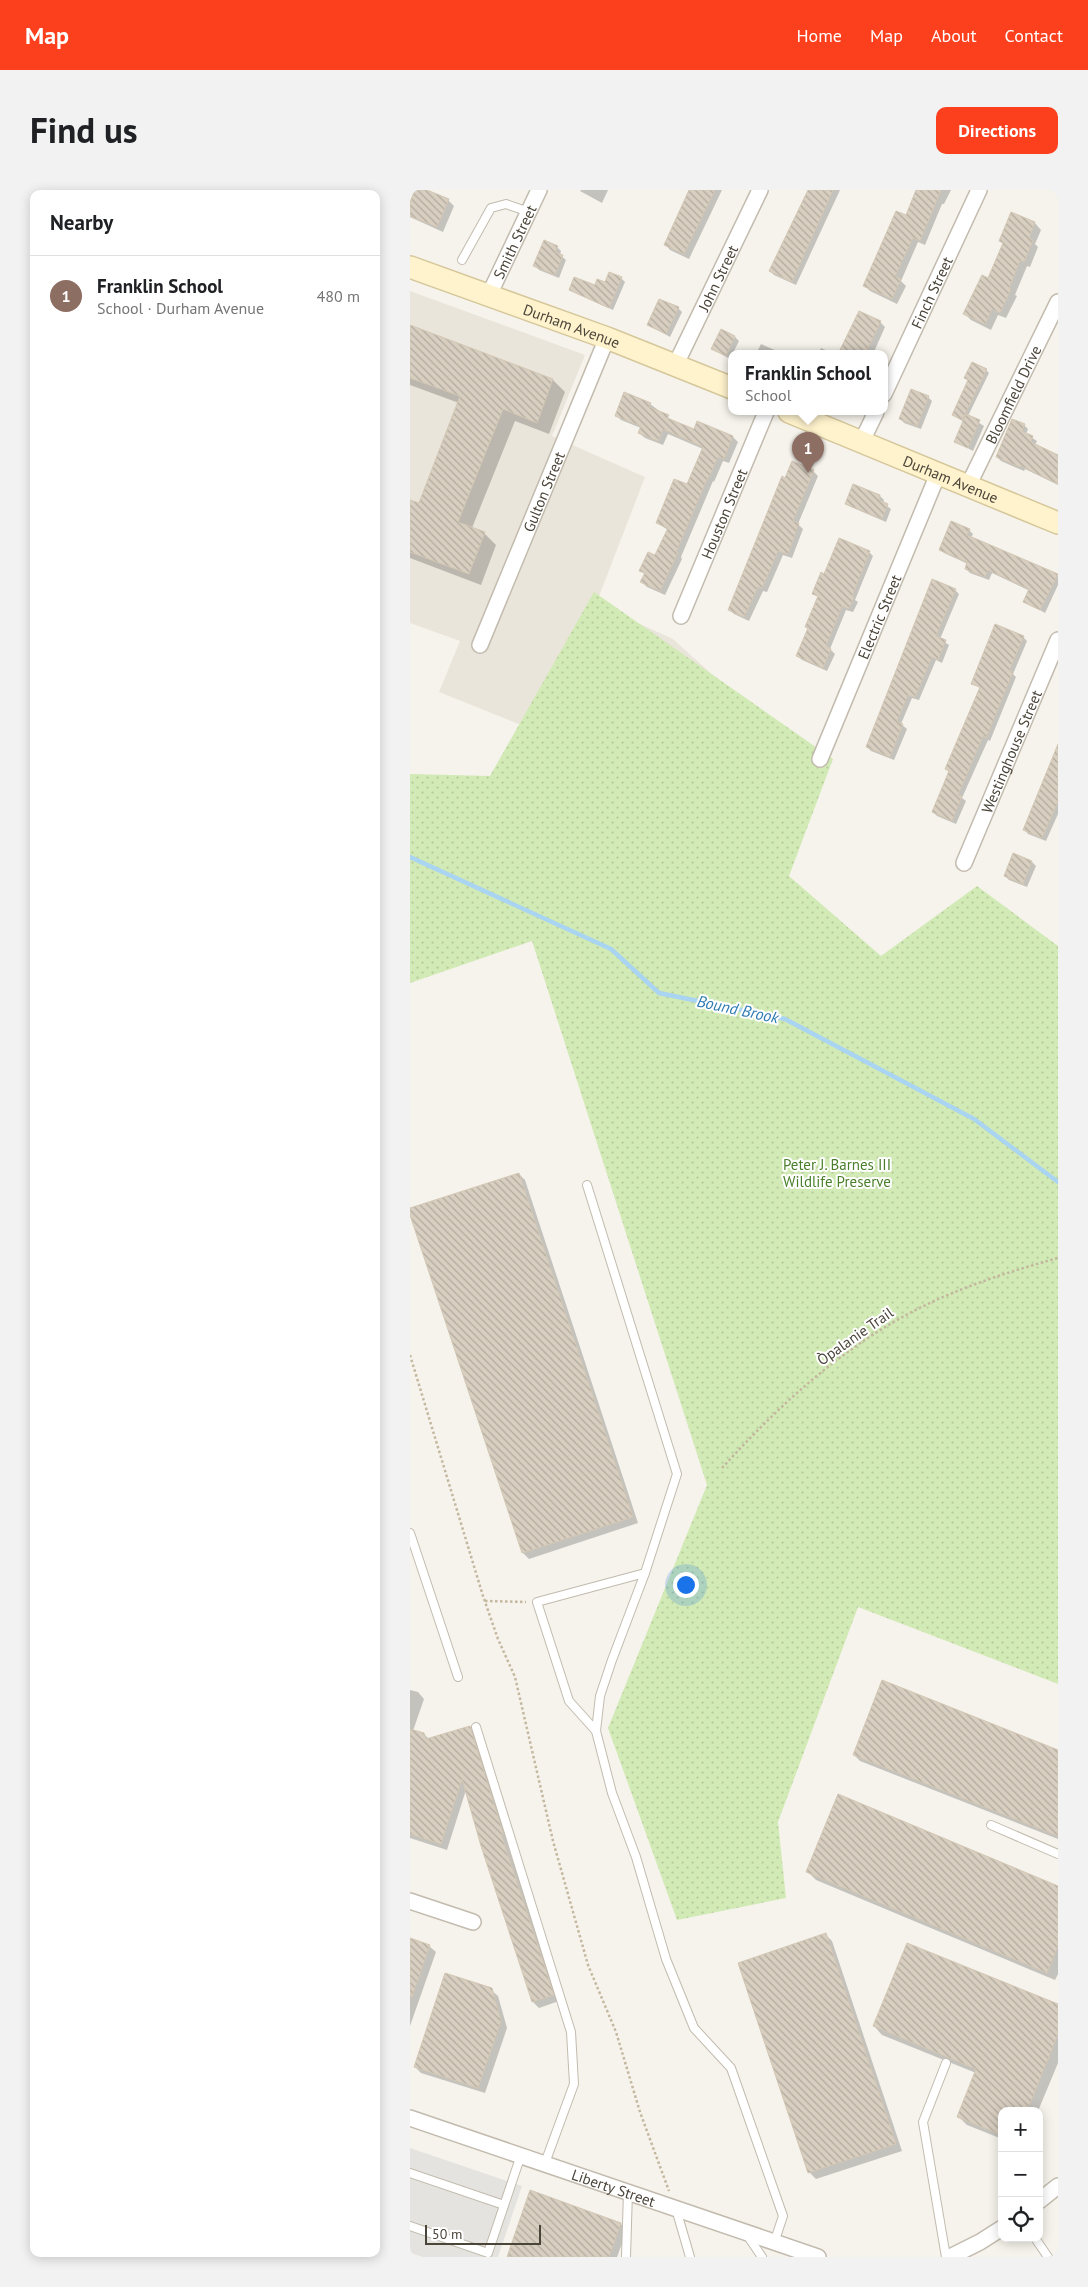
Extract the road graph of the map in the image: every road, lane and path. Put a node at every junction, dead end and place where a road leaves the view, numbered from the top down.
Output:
1 (539, 190) edge
2 (760, 190) edge
3 (979, 190) edge
4 (529, 212) junction
5 (462, 260) dead end
6 (410, 267) edge
7 (489, 295) junction
8 (1058, 302) edge
9 (606, 338) junction
10 (675, 366) junction
11 (888, 385) edge
12 (728, 386) edge
13 (765, 415) edge
14 (797, 415) edge
15 (875, 415) edge
16 (862, 441) junction
17 (938, 474) junction
18 (968, 486) junction
19 (1058, 523) edge
20 (681, 616) dead end
21 (1058, 640) edge
22 (480, 645) dead end
23 (820, 759) dead end
24 (964, 864) dead end
25 (587, 1186) dead end
26 (1058, 1258) edge
27 (410, 1355) edge
28 (722, 1468) dead end
29 (410, 1533) edge
30 (645, 1573) junction
31 (485, 1602) junction
32 (537, 1602) junction
33 (458, 1677) dead end
34 (476, 1727) dead end
35 (596, 1731) junction
36 (992, 1826) dead end
37 (1058, 1854) edge
38 (410, 1901) edge
39 (473, 1922) dead end
40 (946, 2063) dead end
41 (410, 2118) edge
42 (521, 2155) junction
43 (545, 2163) junction
44 (410, 2173) edge
45 (1058, 2186) edge
46 (628, 2191) junction
47 (1043, 2198) edge
48 (504, 2205) junction
49 (675, 2207) junction
50 (410, 2226) edge
51 (744, 2231) junction
52 (998, 2231) edge
53 (774, 2242) junction
54 (1038, 2242) edge
55 (799, 2254) edge
56 (626, 2257) edge
57 (690, 2257) edge
58 (762, 2257) edge
59 (818, 2257) edge
60 (946, 2257) edge
61 (950, 2257) edge
62 (1048, 2257) edge

1 - 4 street, Smith Street
2 - 10 street, John Street
3 - 11 street, Finch Street
4 - 5 lane
4 - 7 street, Smith Street
6 - 7 street, Durham Avenue
7 - 9 street, Durham Avenue
8 - 18 street, Bloomfield Drive
9 - 10 street, Durham Avenue
9 - 22 street, Gulton Street
10 - 12 street, Durham Avenue
13 - 20 street, Houston Street
14 - 16 street, Durham Avenue
15 - 16 street
16 - 17 street, Durham Avenue
17 - 18 street, Durham Avenue
17 - 23 street, Electric Street
18 - 19 street, Durham Avenue
21 - 24 street, Westinghouse Street
25 - 30 lane
26 - 28 path, Òpalanie Trail
27 - 31 path
29 - 33 lane
30 - 32 lane
30 - 35 lane
31 - 32 path
31 - 49 path
32 - 35 lane
34 - 43 lane
35 - 53 lane
36 - 37 lane
38 - 39 street
40 - 60 lane
41 - 42 street, Liberty Street
42 - 43 street, Liberty Street
42 - 48 lane
43 - 46 street, Liberty Street
44 - 48 lane
45 - 47 street
46 - 49 street, Liberty Street
46 - 56 lane
48 - 50 lane
49 - 51 street, Liberty Street
49 - 57 lane
51 - 53 street, Liberty Street
51 - 58 lane
52 - 61 street
53 - 55 street, Liberty Street
54 - 62 lane
55 - 59 street, Liberty Street

